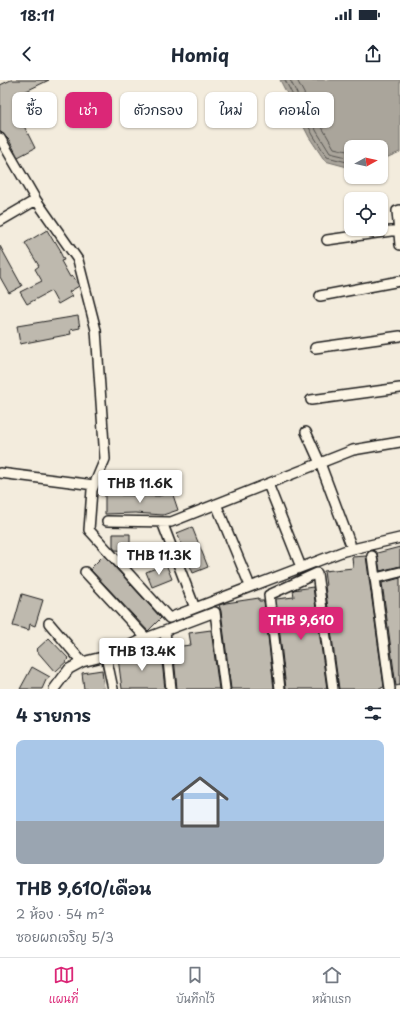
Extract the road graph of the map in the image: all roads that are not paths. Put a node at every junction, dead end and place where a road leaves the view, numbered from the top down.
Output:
1 (0, 138) edge
2 (36, 200) junction
3 (398, 211) edge
4 (0, 221) edge
5 (398, 230) junction
6 (327, 240) dead end
7 (400, 245) edge
8 (400, 282) edge
9 (320, 296) dead end
10 (400, 336) edge
11 (315, 348) dead end
12 (400, 388) edge
13 (311, 400) dead end
14 (306, 432) dead end
15 (400, 442) edge
16 (320, 463) junction
17 (0, 473) edge
18 (268, 484) junction
19 (94, 485) junction
20 (216, 504) junction
21 (107, 521) dead end
22 (162, 522) junction
23 (400, 538) edge
24 (350, 543) dead end
25 (372, 556) dead end
26 (299, 562) dead end
27 (85, 572) dead end
28 (400, 572) edge
29 (376, 578) junction
30 (248, 581) dead end
31 (193, 603) dead end
32 (49, 623) dead end
33 (165, 631) junction
34 (146, 638) junction
35 (106, 656) junction
36 (82, 662) junction
37 (54, 689) edge
38 (113, 689) edge
39 (171, 689) edge
40 (225, 689) edge
41 (280, 689) edge
42 (333, 689) edge
43 (390, 689) edge

1 - 2 street
2 - 4 street
2 - 19 street
3 - 5 street
5 - 6 street
5 - 7 street
8 - 9 street
10 - 11 street
12 - 13 street
14 - 16 street
15 - 16 street
16 - 18 street
16 - 24 street
17 - 19 street
18 - 20 street
18 - 26 street
19 - 23 street
20 - 22 street
20 - 30 street
21 - 22 street
22 - 31 street
25 - 29 street
27 - 34 street
28 - 29 street
29 - 43 street
32 - 36 street
33 - 34 street
33 - 39 street
33 - 40 street
34 - 35 street
35 - 36 street
35 - 38 street
36 - 37 street
41 - 42 street

